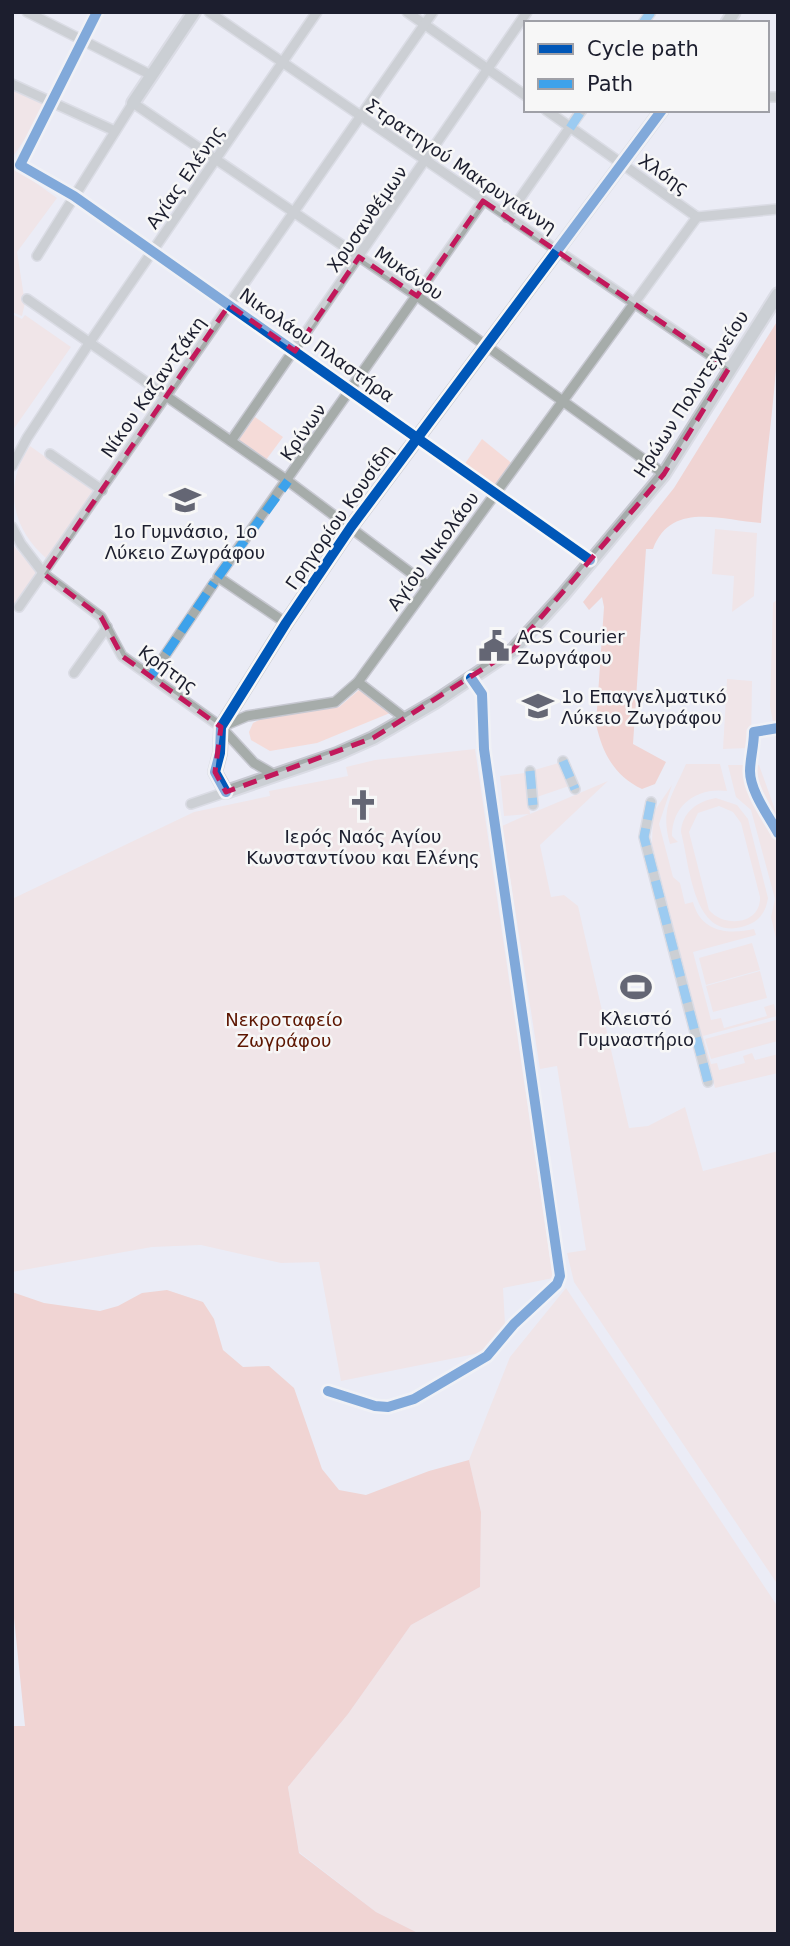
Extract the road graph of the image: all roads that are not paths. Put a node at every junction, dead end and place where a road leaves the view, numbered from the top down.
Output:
1 (27, 12) edge
2 (97, 12) edge
3 (194, 12) edge
4 (209, 12) edge
5 (317, 12) edge
6 (407, 12) edge
7 (433, 12) edge
8 (527, 12) edge
9 (424, 24) junction
10 (83, 41) junction
11 (283, 63) junction
12 (488, 69) junction
13 (151, 75) junction
14 (12, 84) edge
15 (524, 95) edge
16 (52, 101) junction
17 (134, 103) junction
18 (549, 112) edge
19 (581, 112) edge
20 (661, 112) edge
21 (361, 117) junction
22 (570, 128) junction
23 (115, 131) junction
24 (217, 158) junction
25 (426, 161) junction
26 (622, 164) junction
27 (74, 196) junction
28 (483, 201) junction
29 (778, 209) edge
30 (294, 212) junction
31 (508, 217) junction
32 (697, 217) junction
33 (556, 250) junction
34 (153, 251) junction
35 (37, 256) dead end
36 (359, 257) junction
37 (778, 294) edge
38 (416, 296) junction
39 (27, 299) dead end
40 (634, 303) junction
41 (229, 305) junction
42 (90, 342) junction
43 (484, 346) junction
44 (295, 351) junction
45 (729, 369) junction
46 (351, 391) junction
47 (166, 396) junction
48 (563, 401) junction
49 (417, 438) junction
50 (231, 442) junction
51 (50, 454) dead end
52 (12, 466) edge
53 (664, 474) junction
54 (288, 481) junction
55 (102, 490) junction
56 (496, 492) junction
57 (12, 527) edge
58 (351, 527) junction
59 (590, 560) junction
60 (44, 574) junction
61 (216, 580) junction
62 (427, 585) junction
63 (19, 607) dead end
64 (286, 623) junction
65 (107, 627) junction
66 (74, 673) dead end
67 (151, 676) junction
68 (471, 678) junction
69 (358, 682) junction
70 (407, 720) junction
71 (220, 727) junction
72 (563, 761) dead end
73 (530, 771) dead end
74 (275, 775) junction
75 (575, 789) dead end
76 (226, 792) junction
77 (651, 802) dead end
78 (191, 804) dead end
79 (533, 805) dead end
80 (708, 1082) dead end
81 (328, 1391) dead end

1 - 10 street
2 - 10 street
3 - 13 street
4 - 11 street, Στρατηγού Μακρυγιάννη
5 - 11 street, Αγίας Ελένης
6 - 9 street
7 - 9 street, Νίκου Καζαντζάκη
8 - 12 street, Χρυσανθέμων
9 - 12 street
9 - 21 street, Νίκου Καζαντζάκη
10 - 13 street
10 - 16 street
11 - 21 street, Στρατηγού Μακρυγιάννη
11 - 24 street, Αγίας Ελένης
12 - 15 street
12 - 25 street, Χρυσανθέμων
13 - 17 street
14 - 16 street
16 - 23 street
16 - 27 street, Νικολάου Πλαστήρα
17 - 23 street
17 - 24 street, Μυκόνου
18 - 22 street, Χλόης
19 - 22 street
20 - 26 street, Γρηγορίου Κουσίδη
21 - 25 street, Στρατηγού Μακρυγιάννη
21 - 30 street, Νίκου Καζαντζάκη
22 - 26 street, Χλόης
22 - 31 street
23 - 27 street
24 - 30 street, Μυκόνου
24 - 34 street, Αγίας Ελένης
25 - 28 street, Στρατηγού Μακρυγιάννη
25 - 36 street, Χρυσανθέμων
26 - 32 street, Χλόης
26 - 33 street, Γρηγορίου Κουσίδη
27 - 34 street, Νικολάου Πλαστήρα
27 - 35 street
28 - 31 street, Στρατηγού Μακρυγιάννη
28 - 38 street, Κρίνων
29 - 32 street, Χλόης
30 - 36 street, Μυκόνου
30 - 41 street, Νίκου Καζαντζάκη
31 - 33 street, Στρατηγού Μακρυγιάννη
32 - 40 street, Αγίου Νικολάου
33 - 40 street, Στρατηγού Μακρυγιάννη
33 - 43 street, Γρηγορίου Κουσίδη
34 - 41 street, Νικολάου Πλαστήρα
34 - 42 street, Αγίας Ελένης
36 - 38 street, Μυκόνου
36 - 44 street, Χρυσανθέμων
37 - 45 street, Ηρώων Πολυτεχνείου
38 - 43 street, Μυκόνου
38 - 46 street, Κρίνων
39 - 42 street
40 - 45 street, Στρατηγού Μακρυγιάννη
40 - 48 street, Αγίου Νικολάου
41 - 44 street, Νικολάου Πλαστήρα
41 - 47 street, Νίκου Καζαντζάκη
42 - 47 street
42 - 52 street, Αγίας Ελένης
43 - 48 street, Μυκόνου
43 - 49 street, Γρηγορίου Κουσίδη
44 - 46 street, Νικολάου Πλαστήρα
44 - 50 street, Χρυσανθέμων
45 - 53 street, Ηρώων Πολυτεχνείου
46 - 49 street, Νικολάου Πλαστήρα
46 - 54 street, Κρίνων
47 - 50 street
47 - 55 street, Νίκου Καζαντζάκη
48 - 53 street, Μυκόνου
48 - 56 street, Αγίου Νικολάου
49 - 56 street, Νικολάου Πλαστήρα
49 - 58 street, Γρηγορίου Κουσίδη
50 - 54 street
51 - 55 street
53 - 59 street, Ηρώων Πολυτεχνείου
54 - 58 street
54 - 61 street, Κρίνων
55 - 60 street, Νίκου Καζαντζάκη
56 - 59 street, Νικολάου Πλαστήρα
56 - 62 street, Αγίου Νικολάου
57 - 60 street
58 - 62 street
58 - 64 street, Γρηγορίου Κουσίδη
59 - 68 street, Ηρώων Πολυτεχνείου
60 - 63 street, Νίκου Καζαντζάκη
60 - 65 street, Κρήτης
61 - 64 street
61 - 67 street, Κρίνων
62 - 69 street, Αγίου Νικολάου
64 - 71 street, Γρηγορίου Κουσίδη
65 - 66 street
65 - 67 street, Κρήτης
67 - 71 street, Κρήτης
68 - 70 street, Ηρώων Πολυτεχνείου
68 - 81 street
69 - 70 street
69 - 71 street, Αγίου Νικολάου
70 - 74 street, Ηρώων Πολυτεχνείου
71 - 74 street
71 - 76 street, Γρηγορίου Κουσίδη
72 - 75 street
73 - 79 street
74 - 76 street, Ηρώων Πολυτεχνείου
76 - 78 street
77 - 80 street

